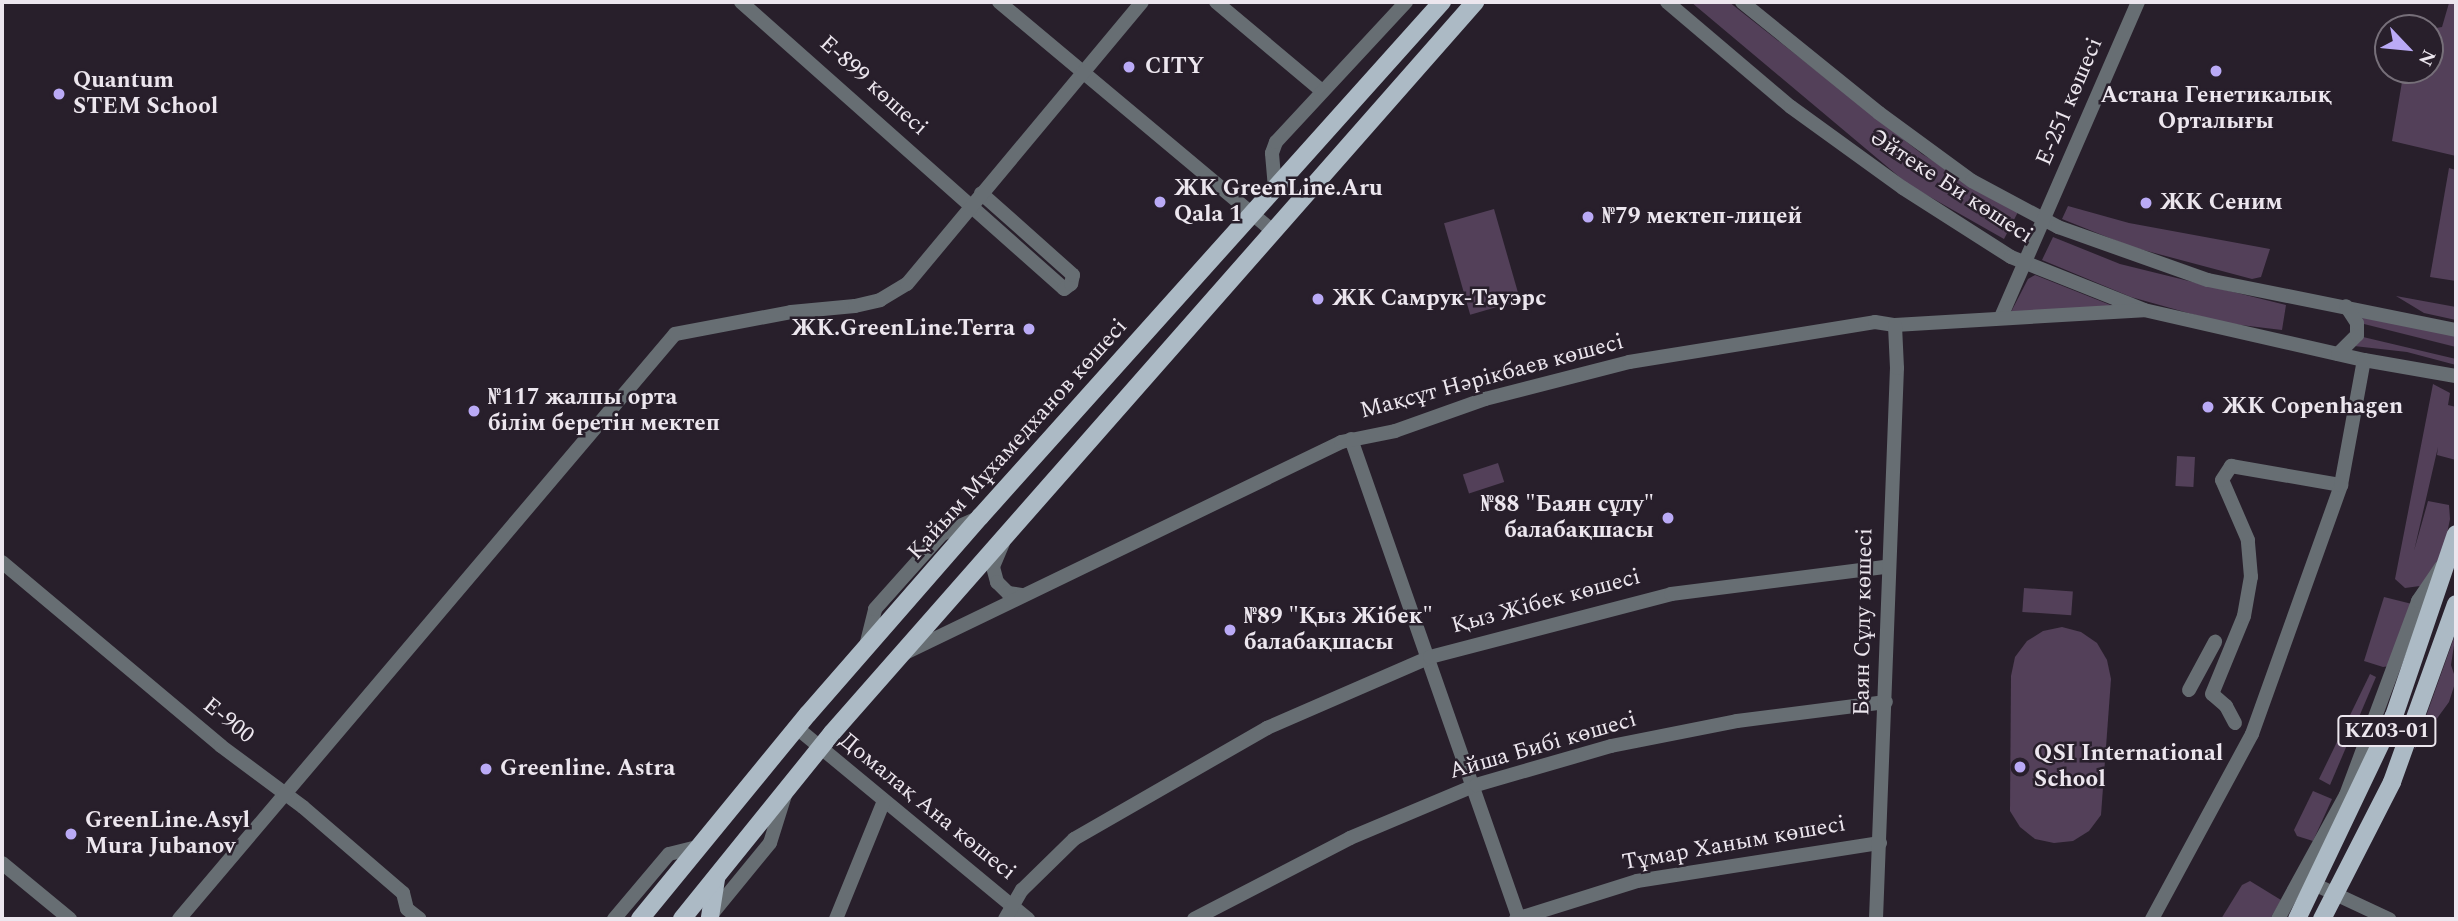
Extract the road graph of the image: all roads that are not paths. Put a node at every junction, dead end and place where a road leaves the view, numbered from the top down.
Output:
1 (741, 2) edge
2 (999, 2) edge
3 (1142, 2) edge
4 (1216, 2) edge
5 (1406, 2) edge
6 (1443, 2) edge
7 (1475, 2) edge
8 (1742, 2) edge
9 (2138, 2) edge
10 (1672, 4) edge
11 (1083, 72) junction
12 (1321, 90) junction
13 (1275, 188) junction
14 (980, 194) junction
15 (1252, 214) junction
16 (2044, 220) junction
17 (1272, 230) junction
18 (2025, 263) junction
19 (2347, 306) junction
20 (2144, 310) junction
21 (2001, 317) junction
22 (1895, 325) junction
23 (2456, 330) edge
24 (2338, 354) junction
25 (2364, 360) junction
26 (2456, 376) edge
27 (1351, 439) junction
28 (2341, 485) junction
29 (1008, 530) junction
30 (2456, 534) edge
31 (2452, 552) junction
32 (2, 562) edge
33 (1886, 567) junction
34 (1023, 595) junction
35 (2456, 604) edge
36 (2215, 642) dead end
37 (898, 656) junction
38 (1430, 657) junction
39 (2189, 690) dead end
40 (1886, 702) junction
41 (2235, 723) dead end
42 (797, 728) junction
43 (819, 747) junction
44 (1476, 785) junction
45 (787, 788) junction
46 (288, 796) junction
47 (884, 801) junction
48 (1880, 843) junction
49 (701, 846) junction
50 (2, 863) edge
51 (717, 876) junction
52 (2316, 885) junction
53 (2336, 895) junction
54 (1008, 912) edge
55 (709, 918) edge
56 (70, 919) edge
57 (179, 919) edge
58 (420, 919) edge
59 (614, 919) edge
60 (640, 919) edge
61 (682, 919) edge
62 (836, 919) edge
63 (1028, 919) edge
64 (1194, 919) edge
65 (1518, 919) edge
66 (1876, 919) edge
67 (2152, 919) edge
68 (2278, 919) edge
69 (2297, 919) edge
70 (2322, 919) edge
71 (2389, 919) edge

1 - 14 street, Е-899 көшесі
2 - 11 street
3 - 11 street
4 - 12 street
5 - 12 street
6 - 13 main road, Қайым Мұхамедханов көшесі
7 - 17 main road
8 - 16 street, Әйтеке Би көшесі
9 - 16 street, Е-251 көшесі
10 - 18 street, Әйтеке Би көшесі
11 - 14 street
11 - 15 street
12 - 13 street
13 - 15 main road, Қайым Мұхамедханов көшесі
14 - 14 street, Е-899 көшесі
14 - 46 street
15 - 17 street
15 - 42 main road, Қайым Мұхамедханов көшесі
16 - 18 street, Е-251 көшесі
16 - 19 street, Әйтеке Би көшесі
17 - 29 main road
18 - 20 street, Әйтеке Би көшесі
18 - 21 street, Е-251 көшесі
19 - 23 street, Әйтеке Би көшесі
19 - 24 street
20 - 21 street, Мақсұт Нәрікбаев көшесі
20 - 24 street, Әйтеке Би көшесі
21 - 22 street, Мақсұт Нәрікбаев көшесі
22 - 27 street, Мақсұт Нәрікбаев көшесі
22 - 33 street, Баян Сұлу көшесі
24 - 25 street, Әйтеке Би көшесі
25 - 26 street, Әйтеке Би көшесі
25 - 28 street
27 - 34 street, Мақсұт Нәрікбаев көшесі
27 - 38 street
28 - 41 street
28 - 67 street
29 - 34 street
29 - 37 main road
30 - 31 main road, KZ03-01
31 - 52 main road, KZ03-01
31 - 68 street
32 - 46 street, E-900
33 - 38 street, Қыз Жібек көшесі
33 - 40 street, Баян Сұлу көшесі
34 - 37 street, Мақсұт Нәрікбаев көшесі
35 - 53 main road, KZ03-01
36 - 39 street
37 - 43 main road
38 - 44 street
38 - 54 street, Қыз Жібек көшесі
40 - 44 street, Айша Бибі көшесі
40 - 48 street, Баян Сұлу көшесі
42 - 43 street, Домалақ Ана көшесі
42 - 49 main road, Қайым Мұхамедханов көшесі
43 - 45 main road
43 - 47 street, Домалақ Ана көшесі
44 - 64 street, Айша Бибі көшесі
44 - 65 street
45 - 51 main road
45 - 55 street
46 - 57 street
46 - 58 street, E-900
47 - 54 street, Домалақ Ана көшесі
47 - 62 street
48 - 65 street, Тұмар Ханым көшесі
48 - 66 street, Баян Сұлу көшесі
49 - 59 street
49 - 60 main road, Қайым Мұхамедханов көшесі
50 - 56 street
51 - 55 main road
51 - 61 main road
52 - 53 street
52 - 69 main road, KZ03-01
53 - 70 main road, KZ03-01
53 - 71 street
54 - 63 street, Домалақ Ана көшесі

